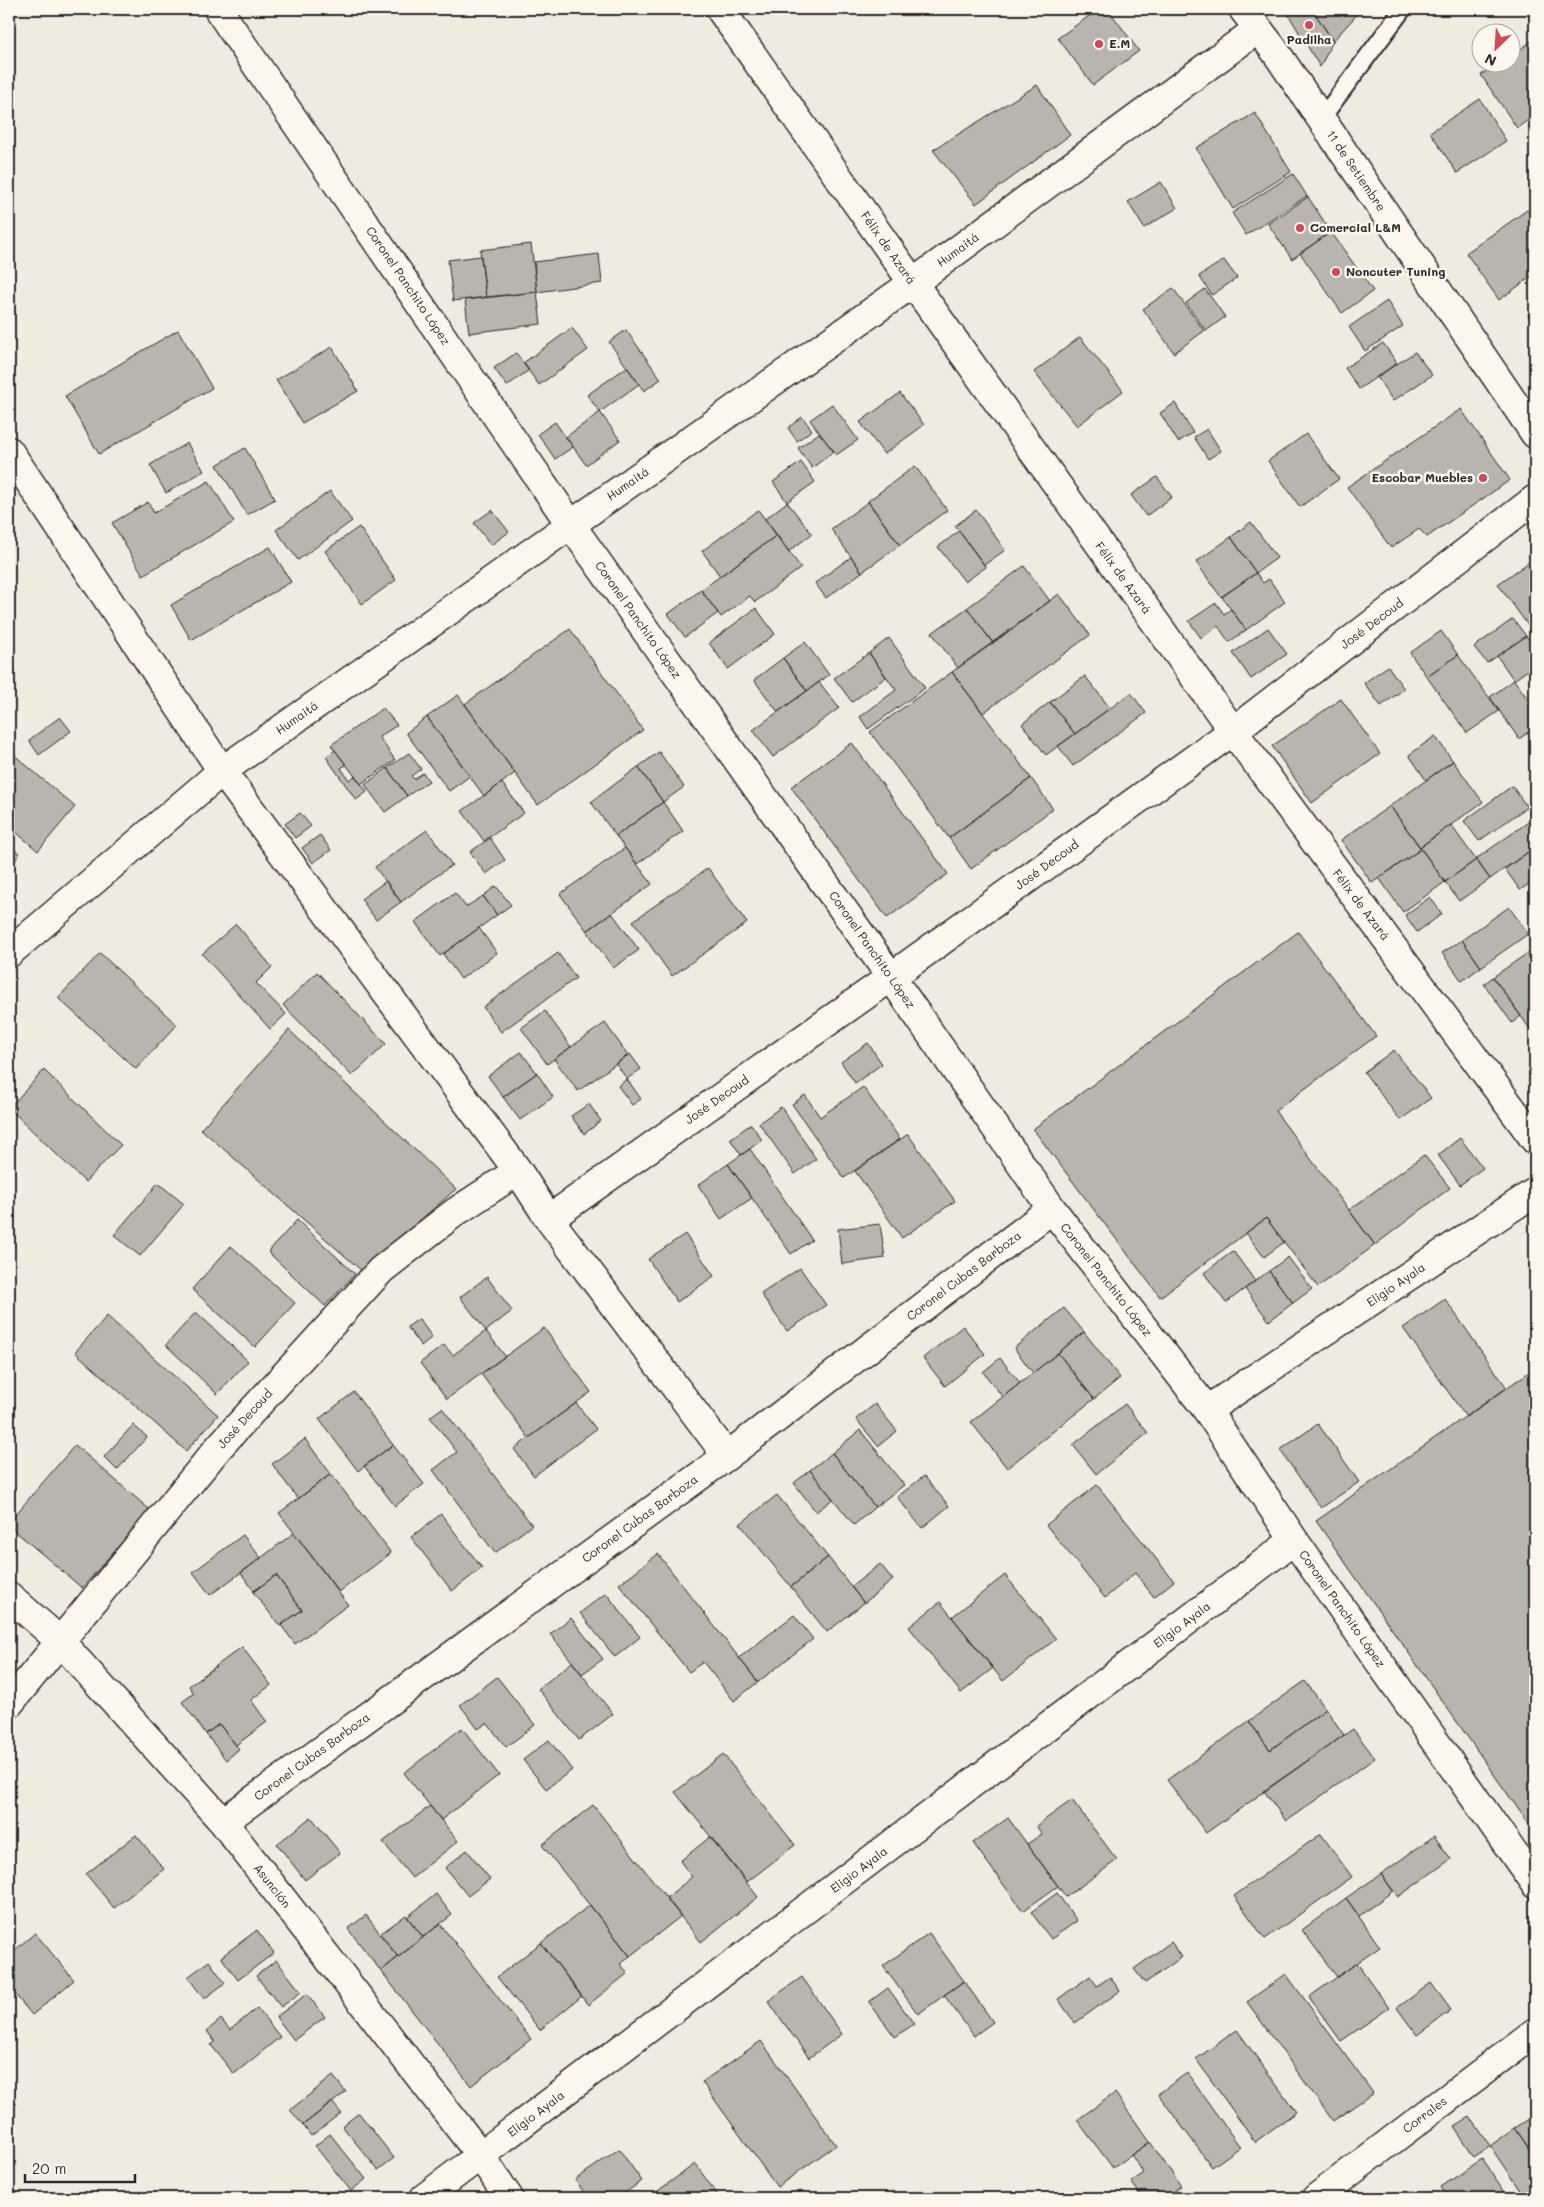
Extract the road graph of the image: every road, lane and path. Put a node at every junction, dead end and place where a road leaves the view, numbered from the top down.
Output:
1 (218, 9) edge
2 (720, 9) edge
3 (1403, 9) edge
4 (1251, 19) edge
5 (1321, 119) junction
6 (913, 283) junction
7 (1535, 434) edge
8 (9, 451) edge
9 (1535, 499) edge
10 (571, 525) junction
11 (1233, 731) junction
12 (222, 771) junction
13 (9, 953) edge
14 (891, 977) junction
15 (1535, 1140) edge
16 (518, 1171) junction
17 (1535, 1192) edge
18 (1052, 1210) junction
19 (549, 1219) junction
20 (1207, 1410) junction
21 (727, 1456) junction
22 (1294, 1540) junction
23 (9, 1596) edge
24 (60, 1641) junction
25 (9, 1704) edge
26 (223, 1822) junction
27 (1535, 1884) edge
28 (1535, 2032) edge
29 (481, 2156) junction
30 (424, 2198) edge
31 (510, 2198) edge
32 (1316, 2198) edge

1 - 10 street, Coronel Panchito López
2 - 6 street, Félix de Azará
3 - 5 lane
4 - 5 street, 11 de Setiembre
4 - 6 street, Humaitá
5 - 7 street, 11 de Setiembre
6 - 10 street, Humaitá
6 - 11 street, Félix de Azará
8 - 12 street
9 - 11 street, José Decoud
10 - 12 street, Humaitá
10 - 14 street, Coronel Panchito López
11 - 14 street, José Decoud
11 - 15 street, Félix de Azará
12 - 13 street, Humaitá
12 - 16 street
14 - 18 street, Coronel Panchito López
14 - 19 street, José Decoud
16 - 19 street
16 - 24 street, José Decoud
17 - 20 street, Eligio Ayala
18 - 20 street, Coronel Panchito López
18 - 21 street, Coronel Cubas Barboza
19 - 21 street
20 - 22 street, Coronel Panchito López
21 - 26 street, Coronel Cubas Barboza
22 - 27 street, Coronel Panchito López
22 - 29 street, Eligio Ayala
23 - 24 street, Asunción
24 - 25 street, José Decoud
24 - 26 street, Asunción
26 - 29 street, Asunción
28 - 32 street, Corrales
29 - 30 street, Eligio Ayala
29 - 31 street, Asunción

